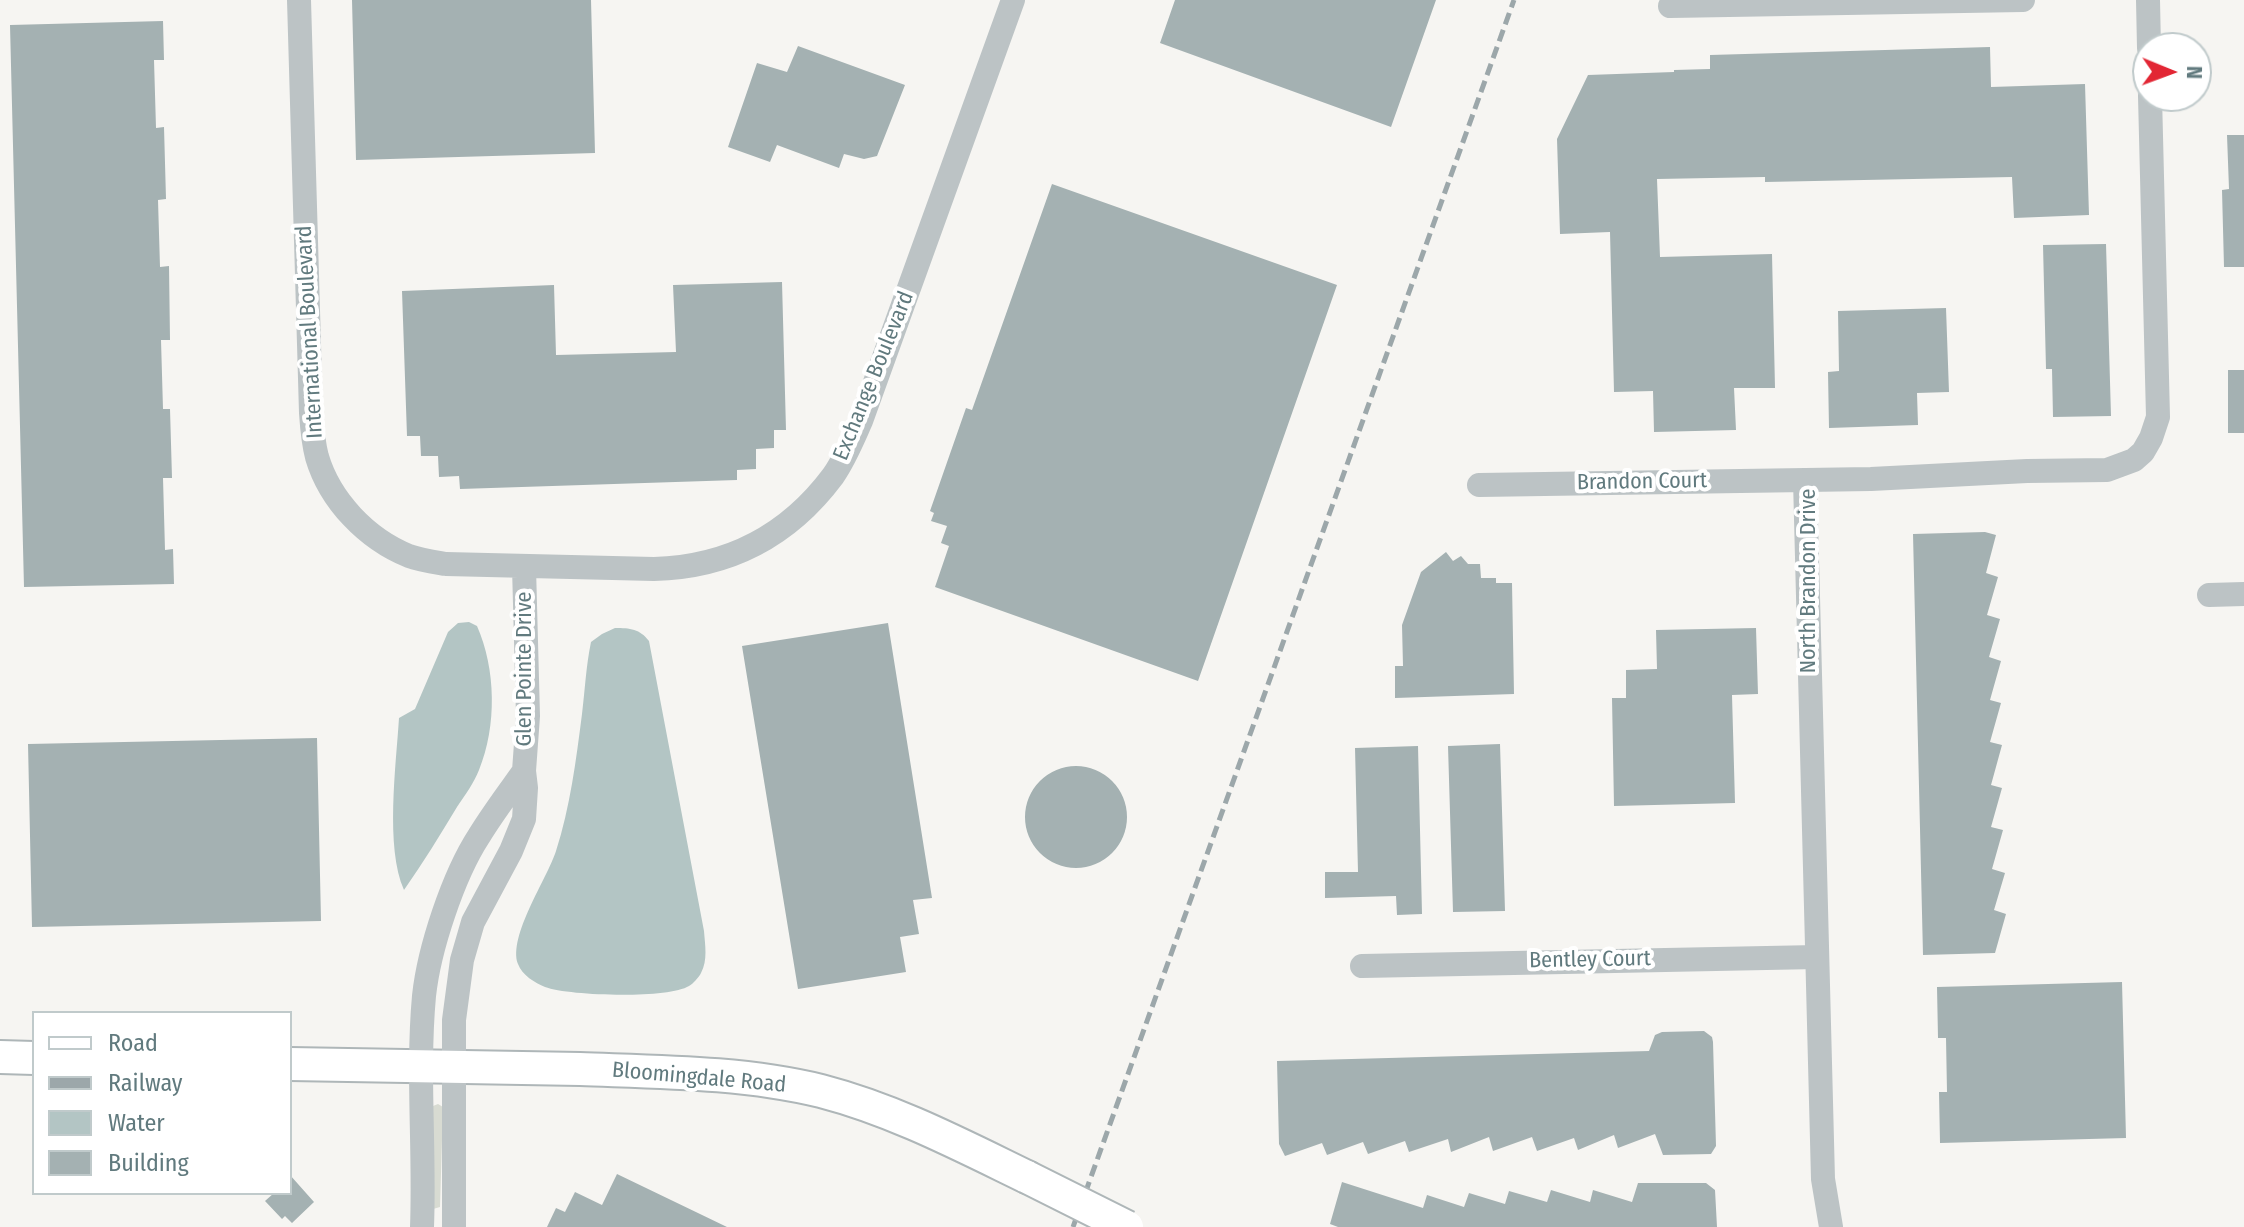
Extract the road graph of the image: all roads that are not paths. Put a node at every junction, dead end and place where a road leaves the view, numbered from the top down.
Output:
1 (299, 0) edge
2 (1013, 0) edge
3 (2023, 0) edge
4 (2148, 0) edge
5 (1670, 6) dead end
6 (2149, 32) edge
7 (2150, 112) edge
8 (1805, 480) junction
9 (1479, 485) dead end
10 (524, 567) junction
11 (2244, 594) edge
12 (2209, 595) dead end
13 (524, 771) junction
14 (1817, 957) junction
15 (1362, 966) dead end
16 (0, 1057) edge
17 (32, 1058) edge
18 (292, 1064) edge
19 (438, 1066) junction
20 (1824, 1189) junction
21 (422, 1224) edge
22 (454, 1224) edge
23 (1127, 1227) edge
24 (1819, 1227) edge
25 (1831, 1227) edge

1 - 10 street, International Boulevard
2 - 10 street, Exchange Boulevard
3 - 5 street
4 - 6 street
7 - 8 street, North Brandon Drive
8 - 9 street, Brandon Court
8 - 14 street, North Brandon Drive
10 - 13 street, Glen Pointe Drive
11 - 12 street
13 - 19 street, Glen Pointe Drive
13 - 19 street, Glen Pointe Drive
14 - 15 street, Bentley Court
14 - 20 street, North Brandon Drive
16 - 17 main road
18 - 19 main road, Bloomingdale Road
19 - 21 street
19 - 22 street
19 - 23 main road, Bloomingdale Road, bridge
20 - 24 street, North Brandon Drive
20 - 25 street, North Brandon Drive
21 - 22 street

